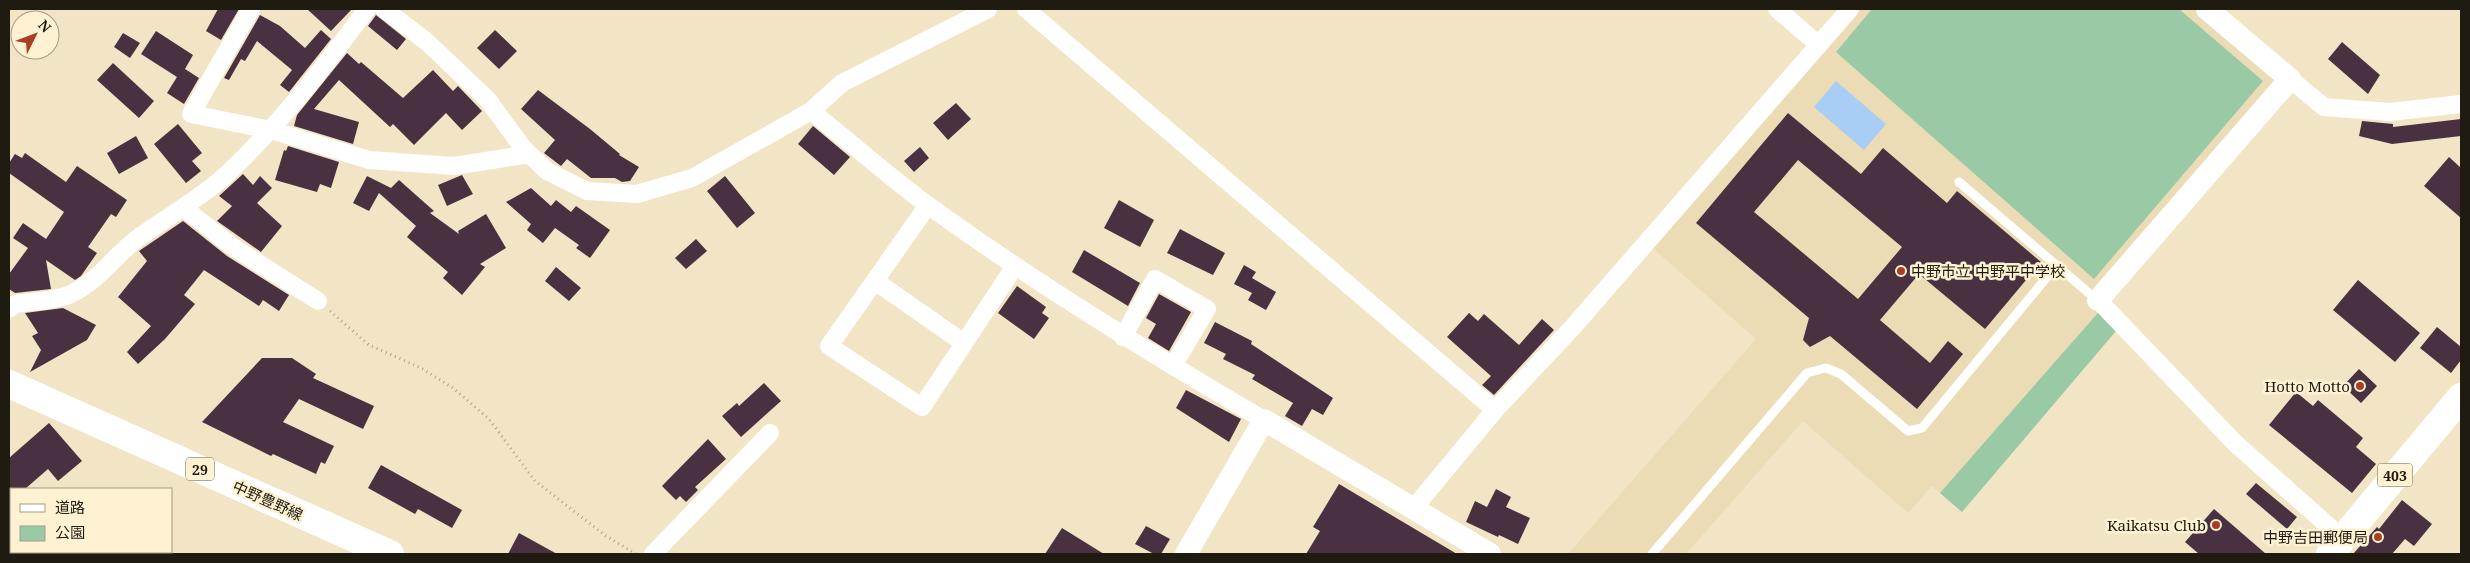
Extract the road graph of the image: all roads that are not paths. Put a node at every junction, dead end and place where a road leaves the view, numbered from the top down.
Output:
1 (251, 9) edge
2 (367, 9) edge
3 (384, 9) edge
4 (988, 9) edge
5 (1026, 9) edge
6 (1777, 9) edge
7 (1850, 9) edge
8 (2207, 9) edge
9 (1820, 45) junction
10 (2290, 79) junction
11 (2461, 104) edge
12 (811, 111) junction
13 (271, 130) junction
14 (529, 154) junction
15 (1960, 182) dead end
16 (928, 205) junction
17 (184, 208) junction
18 (2057, 265) junction
19 (1016, 266) junction
20 (875, 281) junction
21 (2098, 300) junction
22 (318, 301) road end
23 (11, 304) edge
24 (1123, 337) junction
25 (964, 344) junction
26 (1173, 366) junction
27 (9, 384) edge
28 (2461, 397) edge
29 (1495, 410) junction
30 (1264, 420) junction
31 (770, 432) dead end
32 (1413, 509) junction
33 (2336, 549) edge
34 (390, 554) edge
35 (653, 554) edge
36 (1186, 554) edge
37 (1490, 554) edge
38 (1652, 554) edge

1 - 13 street
2 - 13 street
3 - 14 street
4 - 12 street
5 - 29 street
6 - 9 street
7 - 9 street
8 - 10 street
9 - 29 street
10 - 11 street
10 - 21 street
12 - 14 street
12 - 16 street
13 - 14 street
13 - 17 street
15 - 18 lane
16 - 19 street
16 - 20 street
17 - 22 street
17 - 23 street
18 - 21 lane
18 - 38 lane
19 - 24 street
19 - 25 street
20 - 25 street
20 - 25 street
21 - 33 street
24 - 26 street
24 - 26 street
26 - 30 street
27 - 34 main road, 中野豊野線 / 29
28 - 33 main road, 403
29 - 32 street
30 - 32 street
30 - 36 street
31 - 35 street
32 - 37 street

